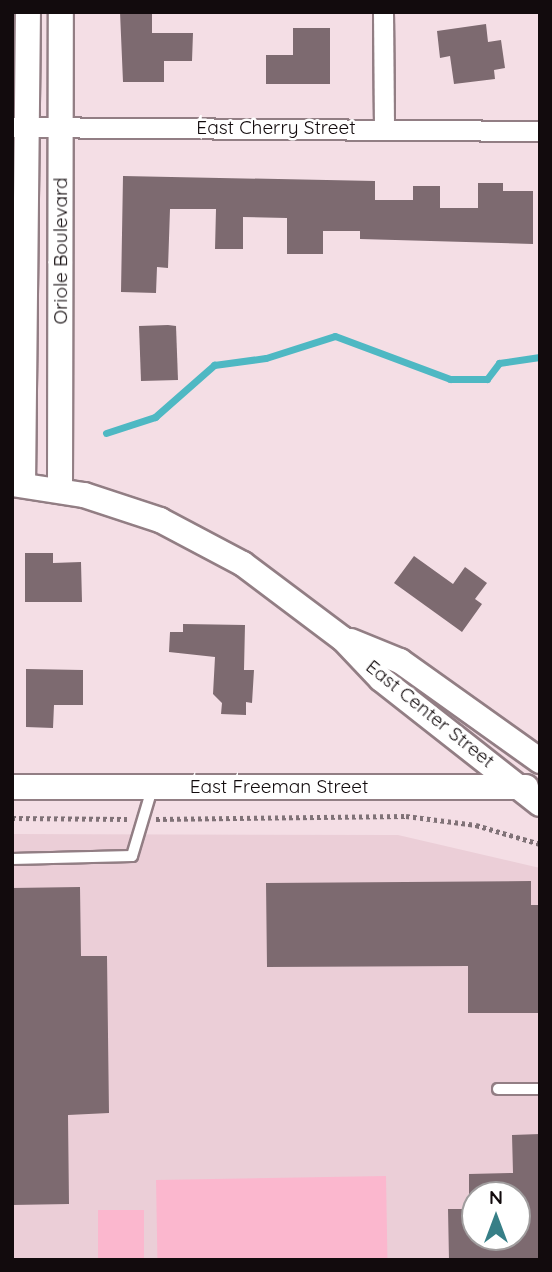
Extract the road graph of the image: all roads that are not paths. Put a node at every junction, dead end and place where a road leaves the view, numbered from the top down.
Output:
1 (28, 12) edge
2 (61, 12) edge
3 (383, 12) edge
4 (19, 127) edge
5 (61, 127) junction
6 (384, 129) junction
7 (540, 131) edge
8 (18, 484) edge
9 (60, 490) junction
10 (344, 639) junction
11 (540, 761) edge
12 (12, 787) edge
13 (153, 787) junction
14 (530, 787) edge
15 (540, 804) edge
16 (12, 859) edge
17 (498, 1089) dead end
18 (540, 1089) edge

1 - 4 street, Oriole Boulevard
2 - 5 street, Oriole Boulevard
3 - 6 street
4 - 5 street, East Cherry Street
4 - 8 street, Oriole Boulevard
5 - 6 street, East Cherry Street
5 - 9 street, Oriole Boulevard
6 - 7 street, East Cherry Street
8 - 9 street, East Center Street
9 - 10 street, East Center Street
10 - 11 street, East Center Street
10 - 14 street, East Center Street
12 - 13 street, East Freeman Street
13 - 14 street, East Freeman Street
13 - 16 lane
14 - 15 street
17 - 18 lane

